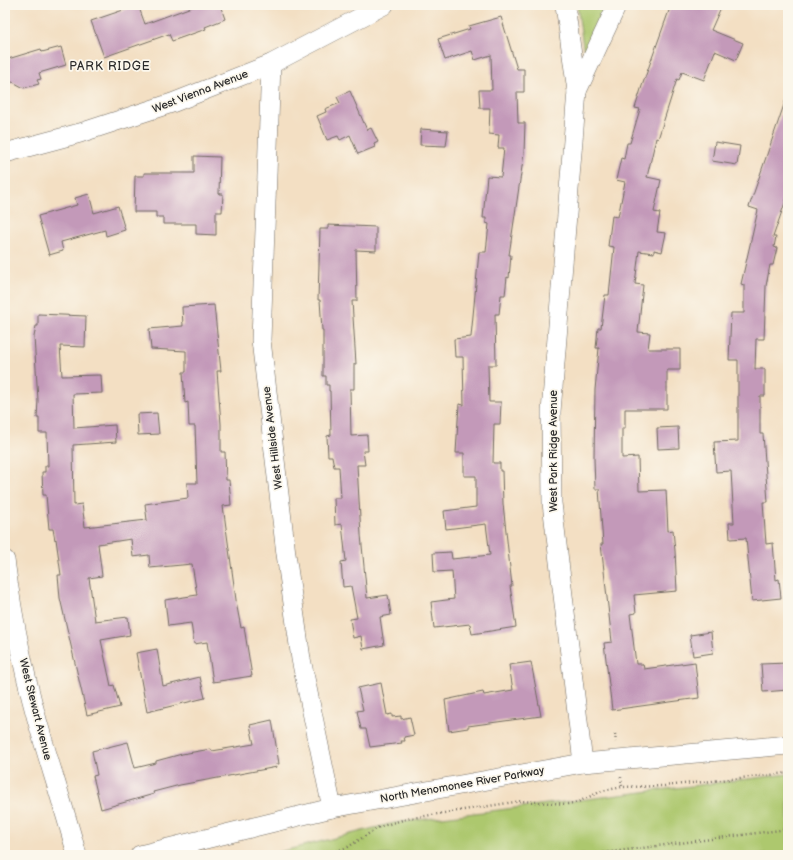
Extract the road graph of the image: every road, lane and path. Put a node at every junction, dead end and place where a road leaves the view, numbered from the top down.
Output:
1 (384, 5) edge
2 (565, 5) edge
3 (617, 5) edge
4 (271, 64) junction
5 (577, 91) junction
6 (5, 153) edge
7 (5, 560) edge
8 (788, 745) edge
9 (583, 763) junction
10 (788, 773) edge
11 (332, 808) junction
12 (788, 829) edge
13 (77, 855) edge
14 (140, 855) edge
15 (324, 855) edge
16 (588, 855) edge

1 - 4 street, West Vienna Avenue
2 - 5 street, West Park Ridge Avenue
3 - 5 street, West Park Ridge Avenue
4 - 6 street, West Vienna Avenue
4 - 11 street, West Hillside Avenue
5 - 9 street, West Park Ridge Avenue
7 - 13 street, West Stewart Avenue
8 - 9 street, North Menomonee River Parkway
9 - 11 street, North Menomonee River Parkway
10 - 15 path
11 - 14 street, North Menomonee River Parkway
12 - 16 path

